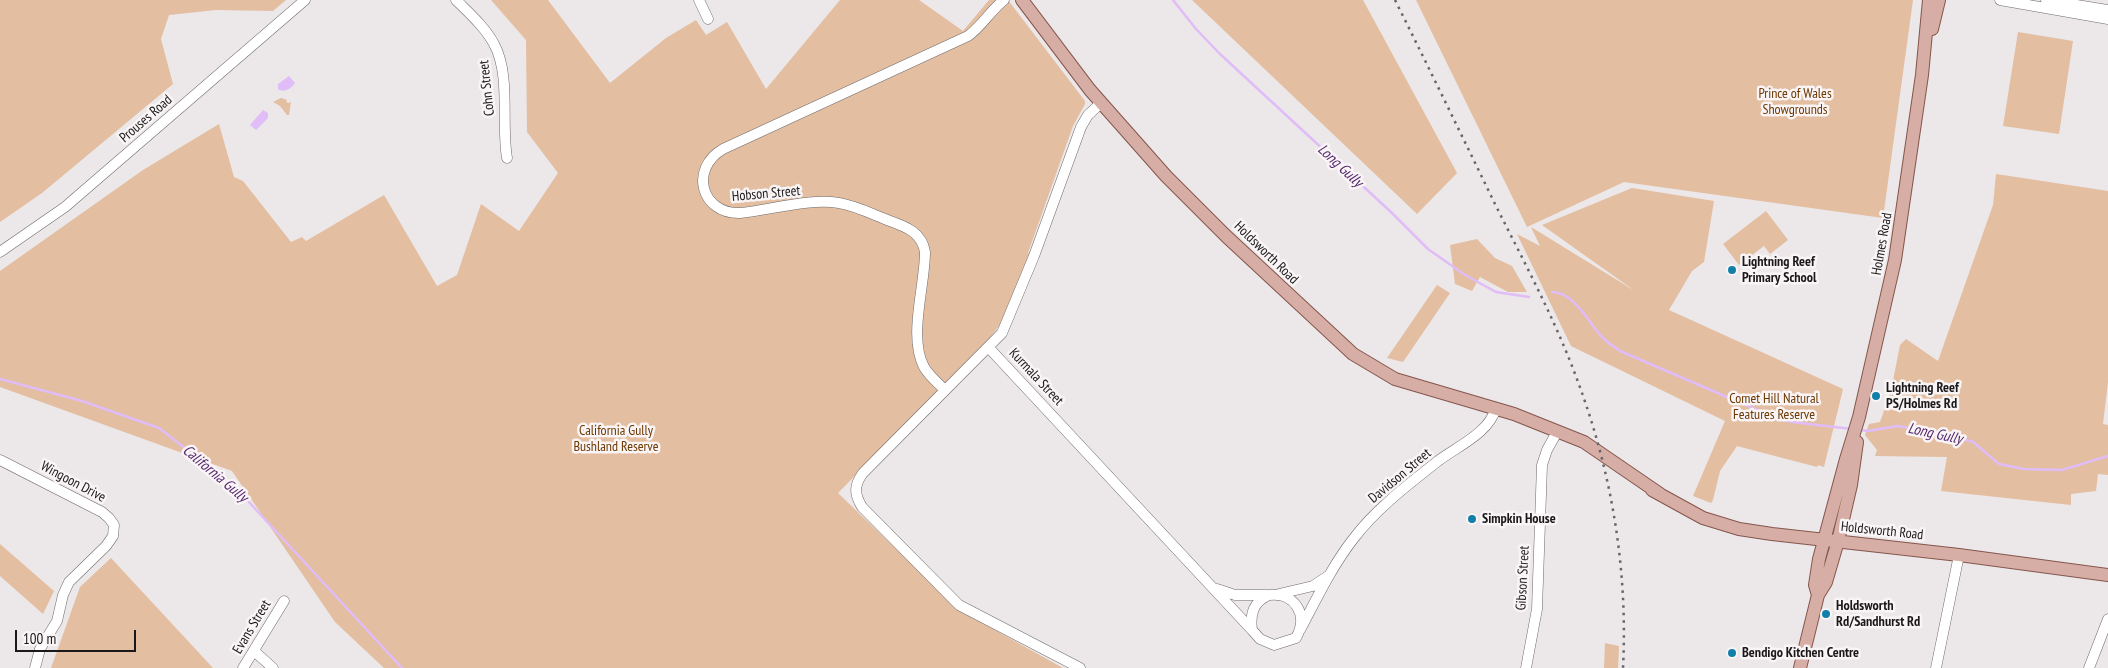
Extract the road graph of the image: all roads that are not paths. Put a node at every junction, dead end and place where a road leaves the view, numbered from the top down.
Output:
1 (305, 0) edge
2 (456, 0) edge
3 (699, 0) edge
4 (1004, 0) edge
5 (1022, 0) edge
6 (1929, 0) edge
7 (1939, 0) edge
8 (2000, 0) edge
9 (2046, 0) edge
10 (2108, 10) edge
11 (708, 19) dead end
12 (2108, 19) edge
13 (1922, 74) junction
14 (1101, 103) junction
15 (507, 158) dead end
16 (0, 252) edge
17 (989, 348) junction
18 (945, 390) junction
19 (1496, 408) junction
20 (1857, 428) junction
21 (1557, 432) junction
22 (0, 460) edge
23 (1824, 540) junction
24 (1838, 541) junction
25 (1959, 555) junction
26 (1330, 574) junction
27 (2108, 575) edge
28 (1206, 582) junction
29 (1273, 595) junction
30 (1818, 595) junction
31 (284, 601) dead end
32 (2108, 619) edge
33 (1252, 630) junction
34 (1300, 630) junction
35 (254, 651) junction
36 (35, 668) edge
37 (243, 668) edge
38 (273, 668) edge
39 (1080, 668) edge
40 (1526, 668) edge
41 (1800, 668) edge
42 (1936, 668) edge
43 (2089, 668) edge

1 - 16 street, Prouses Road
2 - 15 street, Cohn Street
3 - 11 street
4 - 18 street, Hobson Street
5 - 14 main road, Holdsworth Road
6 - 13 main road, Holmes Road
7 - 13 main road, Holmes Road
8 - 12 street
9 - 10 street
13 - 20 main road, Holmes Road
14 - 17 street, Kurmala Street
14 - 19 main road, Holdsworth Road
17 - 18 street
17 - 28 street, Kurmala Street
18 - 39 street
19 - 21 main road, Holdsworth Road
19 - 26 street, Davidson Street
20 - 23 main road, Holmes Road
20 - 24 main road, Holmes Road
21 - 23 main road, Holdsworth Road
21 - 40 street, Gibson Street
22 - 36 street, Wingoon Drive
23 - 24 main road, Holdsworth Road
23 - 30 main road, Holmes Road
24 - 25 main road, Holdsworth Road
24 - 30 main road, Holmes Road
25 - 27 main road, Holdsworth Road
25 - 42 street
26 - 29 street, Davidson Street
26 - 34 street, Davidson Street
28 - 29 street, Kurmala Street
28 - 33 street, Kurmala Street
29 - 33 street
29 - 34 street
30 - 41 main road, Holmes Road
31 - 35 street, Evans Street
32 - 43 street
33 - 34 street
35 - 37 street, Evans Street
35 - 38 street

